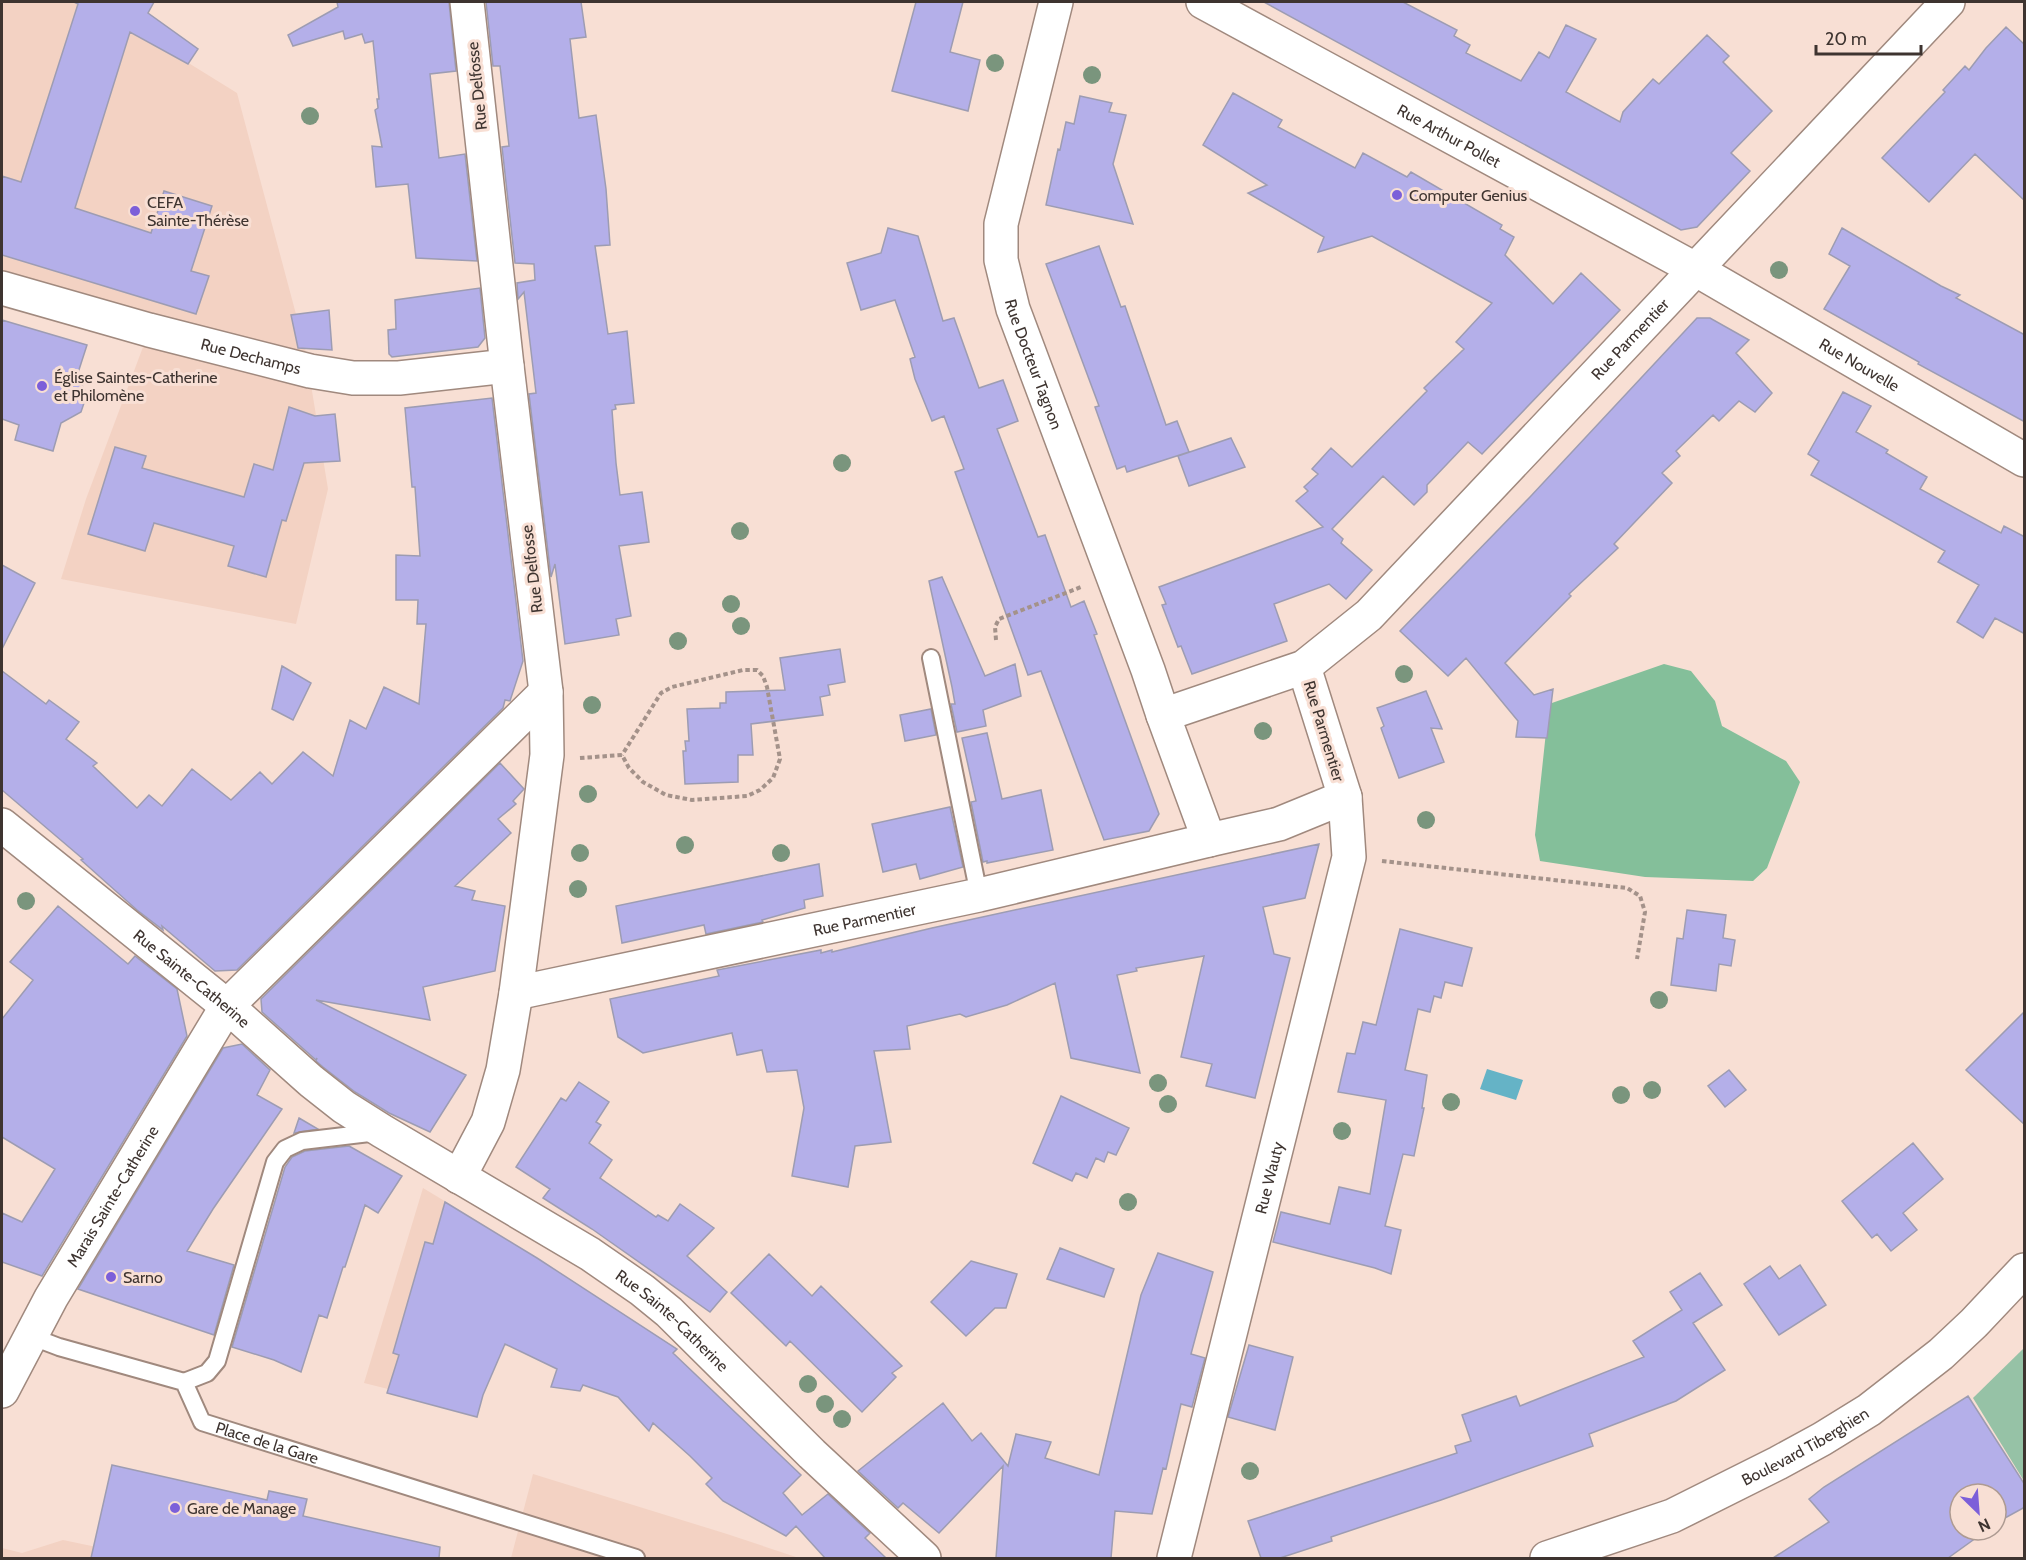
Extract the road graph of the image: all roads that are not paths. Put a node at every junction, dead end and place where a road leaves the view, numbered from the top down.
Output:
1 (467, 2) edge
2 (1056, 2) edge
3 (1203, 2) edge
4 (1948, 2) edge
5 (1695, 269) junction
6 (2, 288) edge
7 (507, 366) junction
8 (2025, 460) edge
9 (931, 658) dead end
10 (1304, 667) junction
11 (546, 692) junction
12 (1163, 715) junction
13 (1345, 797) junction
14 (2, 825) edge
15 (1209, 840) junction
16 (979, 895) junction
17 (516, 993) junction
18 (227, 1006) junction
19 (382, 1131) junction
20 (459, 1177) junction
21 (2025, 1270) edge
22 (16, 1334) edge
23 (184, 1382) junction
24 (2, 1391) edge
25 (636, 1558) edge
26 (924, 1558) edge
27 (1174, 1558) edge
28 (1547, 1558) edge

1 - 7 street, Rue Delfosse
2 - 12 street, Rue Docteur Tagnon
3 - 5 street, Rue Arthur Pollet
4 - 5 street, Rue Parmentier
5 - 8 street, Rue Nouvelle
5 - 10 street, Rue Parmentier
6 - 7 street, Rue Dechamps
7 - 11 street, Rue Delfosse
9 - 16 lane
10 - 12 street, Rue Parmentier
10 - 13 street, Rue Parmentier
11 - 17 street
11 - 18 street
12 - 15 street
13 - 15 street, Rue Parmentier
13 - 27 street, Rue Wauty
14 - 18 street, Rue Sainte-Catherine
15 - 16 street, Rue Parmentier
16 - 17 street, Rue Parmentier
17 - 20 street
18 - 19 street, Rue Sainte-Catherine
18 - 22 street, Marais Sainte-Catherine
19 - 20 street, Rue Sainte-Catherine
19 - 23 lane
20 - 26 street, Rue Sainte-Catherine
21 - 28 street, Boulevard Tiberghien
22 - 23 lane
22 - 24 street, Marais Sainte-Catherine
23 - 25 lane, Place de la Gare

